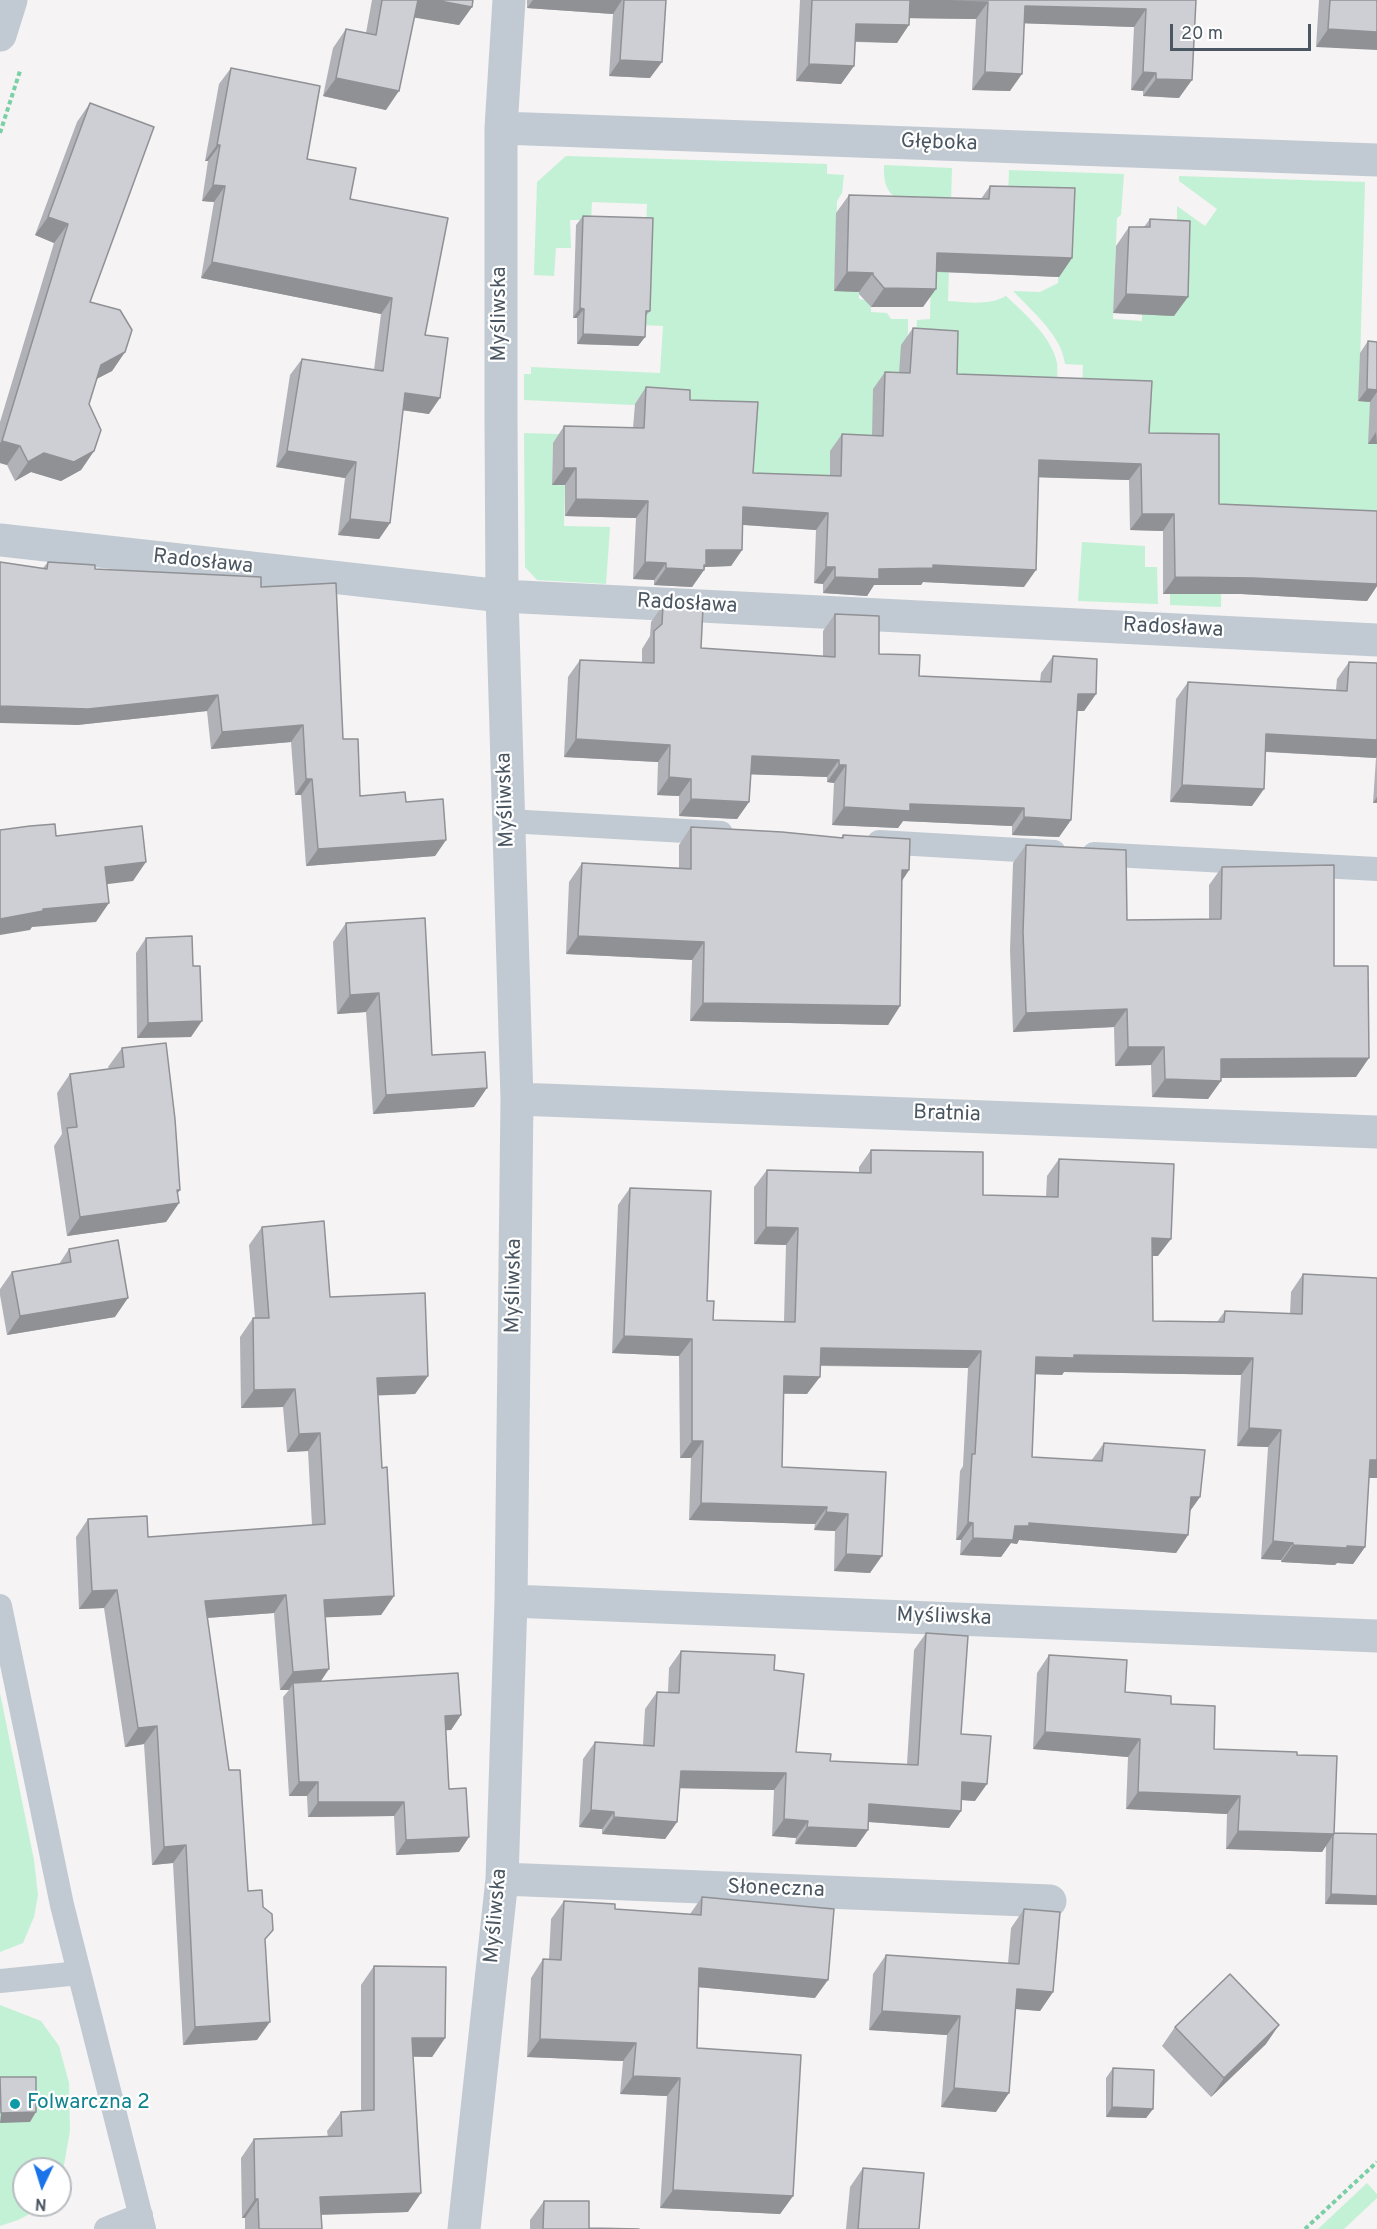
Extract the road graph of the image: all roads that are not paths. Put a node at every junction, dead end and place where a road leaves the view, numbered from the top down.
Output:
1 (11, 0) edge
2 (509, 0) edge
3 (0, 35) edge
4 (501, 128) junction
5 (1377, 160) edge
6 (0, 540) edge
7 (502, 596) junction
8 (1377, 640) edge
9 (508, 821) junction
10 (746, 835) edge
11 (853, 840) edge
12 (1377, 869) edge
13 (517, 1099) junction
14 (1377, 1131) edge
15 (512, 1601) junction
16 (0, 1606) edge
17 (1377, 1636) edge
18 (502, 1879) junction
19 (1050, 1901) dead end
20 (79, 1973) junction
21 (0, 1981) edge
22 (142, 2222) edge
23 (106, 2229) edge
24 (464, 2229) edge

1 - 3 street
2 - 4 street, Myśliwska
4 - 5 street, Głęboka
4 - 7 street, Myśliwska
6 - 7 street, Radosława
7 - 8 street, Radosława
7 - 9 street, Myśliwska
9 - 10 lane
9 - 13 street, Myśliwska
11 - 12 lane
13 - 14 street, Bratnia
13 - 15 street, Myśliwska
15 - 17 street, Myśliwska
15 - 18 street, Myśliwska
16 - 20 lane
18 - 19 street, Słoneczna
18 - 24 street, Myśliwska
20 - 21 lane
20 - 22 lane
22 - 23 lane

